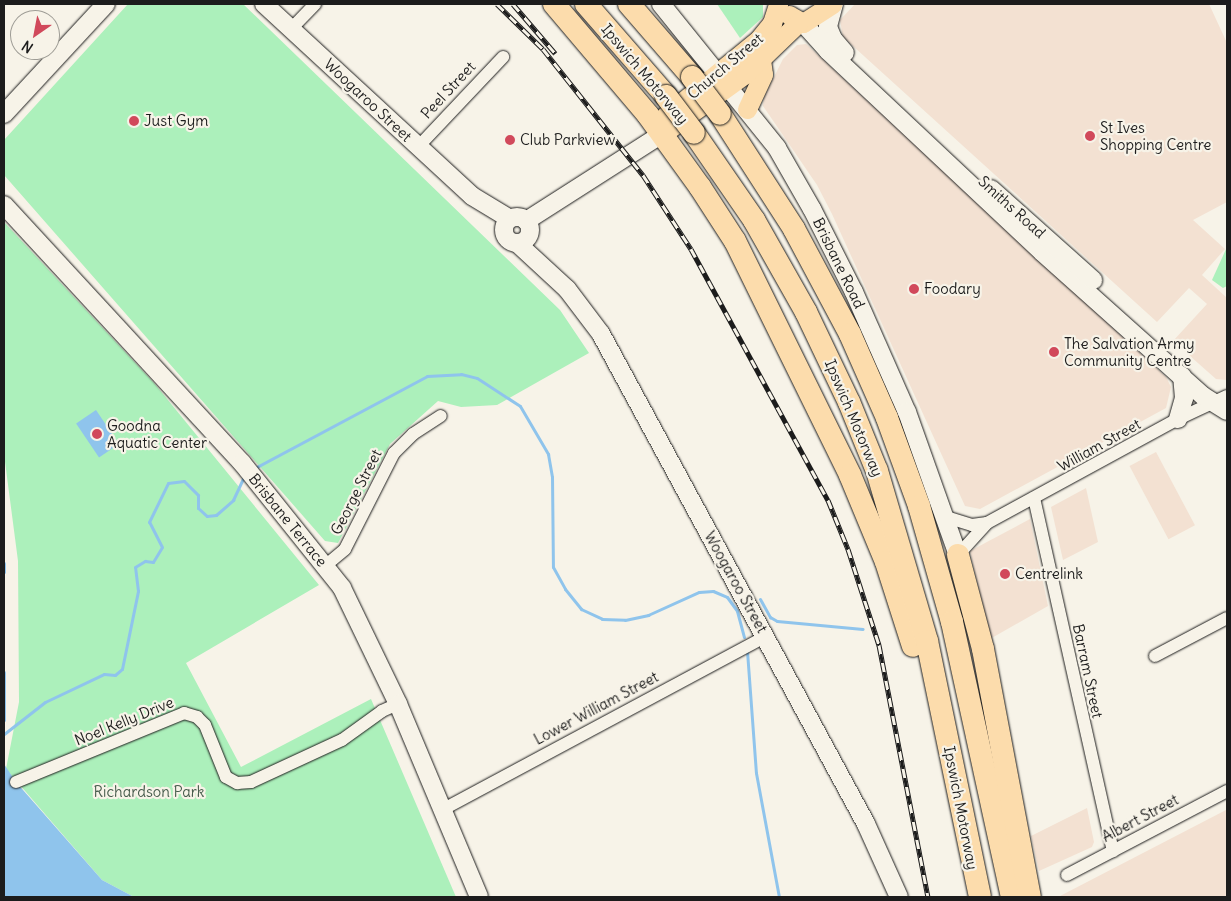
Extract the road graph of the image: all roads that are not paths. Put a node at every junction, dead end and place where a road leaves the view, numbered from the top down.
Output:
1 (106, 4) edge
2 (264, 4) edge
3 (315, 4) edge
4 (554, 4) edge
5 (586, 4) edge
6 (630, 4) edge
7 (780, 4) edge
8 (833, 4) edge
9 (667, 6) edge
10 (801, 22) junction
11 (292, 29) junction
12 (503, 57) dead end
13 (761, 60) junction
14 (723, 80) junction
15 (747, 109) junction
16 (4, 114) edge
17 (658, 129) junction
18 (418, 147) junction
19 (4, 205) edge
20 (517, 230) junction
21 (1182, 376) junction
22 (1224, 403) edge
23 (441, 416) dead end
24 (1178, 419) junction
25 (1034, 498) junction
26 (946, 517) junction
27 (987, 523) junction
28 (958, 555) junction
29 (325, 566) junction
30 (1227, 618) edge
31 (766, 636) junction
32 (1155, 656) dead end
33 (937, 689) junction
34 (398, 704) junction
35 (16, 782) dead end
36 (1227, 791) edge
37 (442, 810) junction
38 (1113, 851) junction
39 (1067, 875) dead end
40 (479, 897) edge
41 (899, 897) edge
42 (980, 897) edge
43 (1012, 897) edge
44 (1030, 897) edge

1 - 16 main road
2 - 11 main road, Woogaroo Street
3 - 11 street
4 - 17 highway
5 - 33 highway, Ipswich Motorway, bridge
6 - 43 highway, Ipswich Motorway, bridge
7 - 10 main road
7 - 14 main road, Church Street
8 - 10 main road, Church Street
8 - 22 main road, Smiths Road
9 - 14 main road, Brisbane Road
10 - 13 main road, Church Street
10 - 21 main road, Smiths Road
11 - 18 main road, Woogaroo Street
12 - 18 street, Peel Street
13 - 14 main road, Church Street
13 - 15 main road
14 - 15 main road, Brisbane Road
14 - 17 main road, Church Street
15 - 26 main road, Brisbane Road
17 - 20 main road, Church Street
17 - 33 highway
18 - 20 main road, Woogaroo Street
19 - 29 main road, Brisbane Terrace
20 - 31 main road, Woogaroo Street
21 - 22 main road, Smiths Road
21 - 24 main road
22 - 24 street, William Street
23 - 29 street, George Street
24 - 25 street, William Street
25 - 27 street, William Street
25 - 38 street, Barram Street
26 - 27 street
26 - 28 main road, Brisbane Road
27 - 28 street, William Street
28 - 44 highway
29 - 34 main road, Brisbane Terrace
30 - 32 street
31 - 37 street, Lower William Street
31 - 41 main road, Woogaroo Street
33 - 42 highway, Ipswich Motorway
34 - 35 street, Noel Kelly Drive
34 - 37 main road, Brisbane Terrace
36 - 38 street, Albert Street
37 - 40 main road, Brisbane Terrace
38 - 39 street, Albert Street

